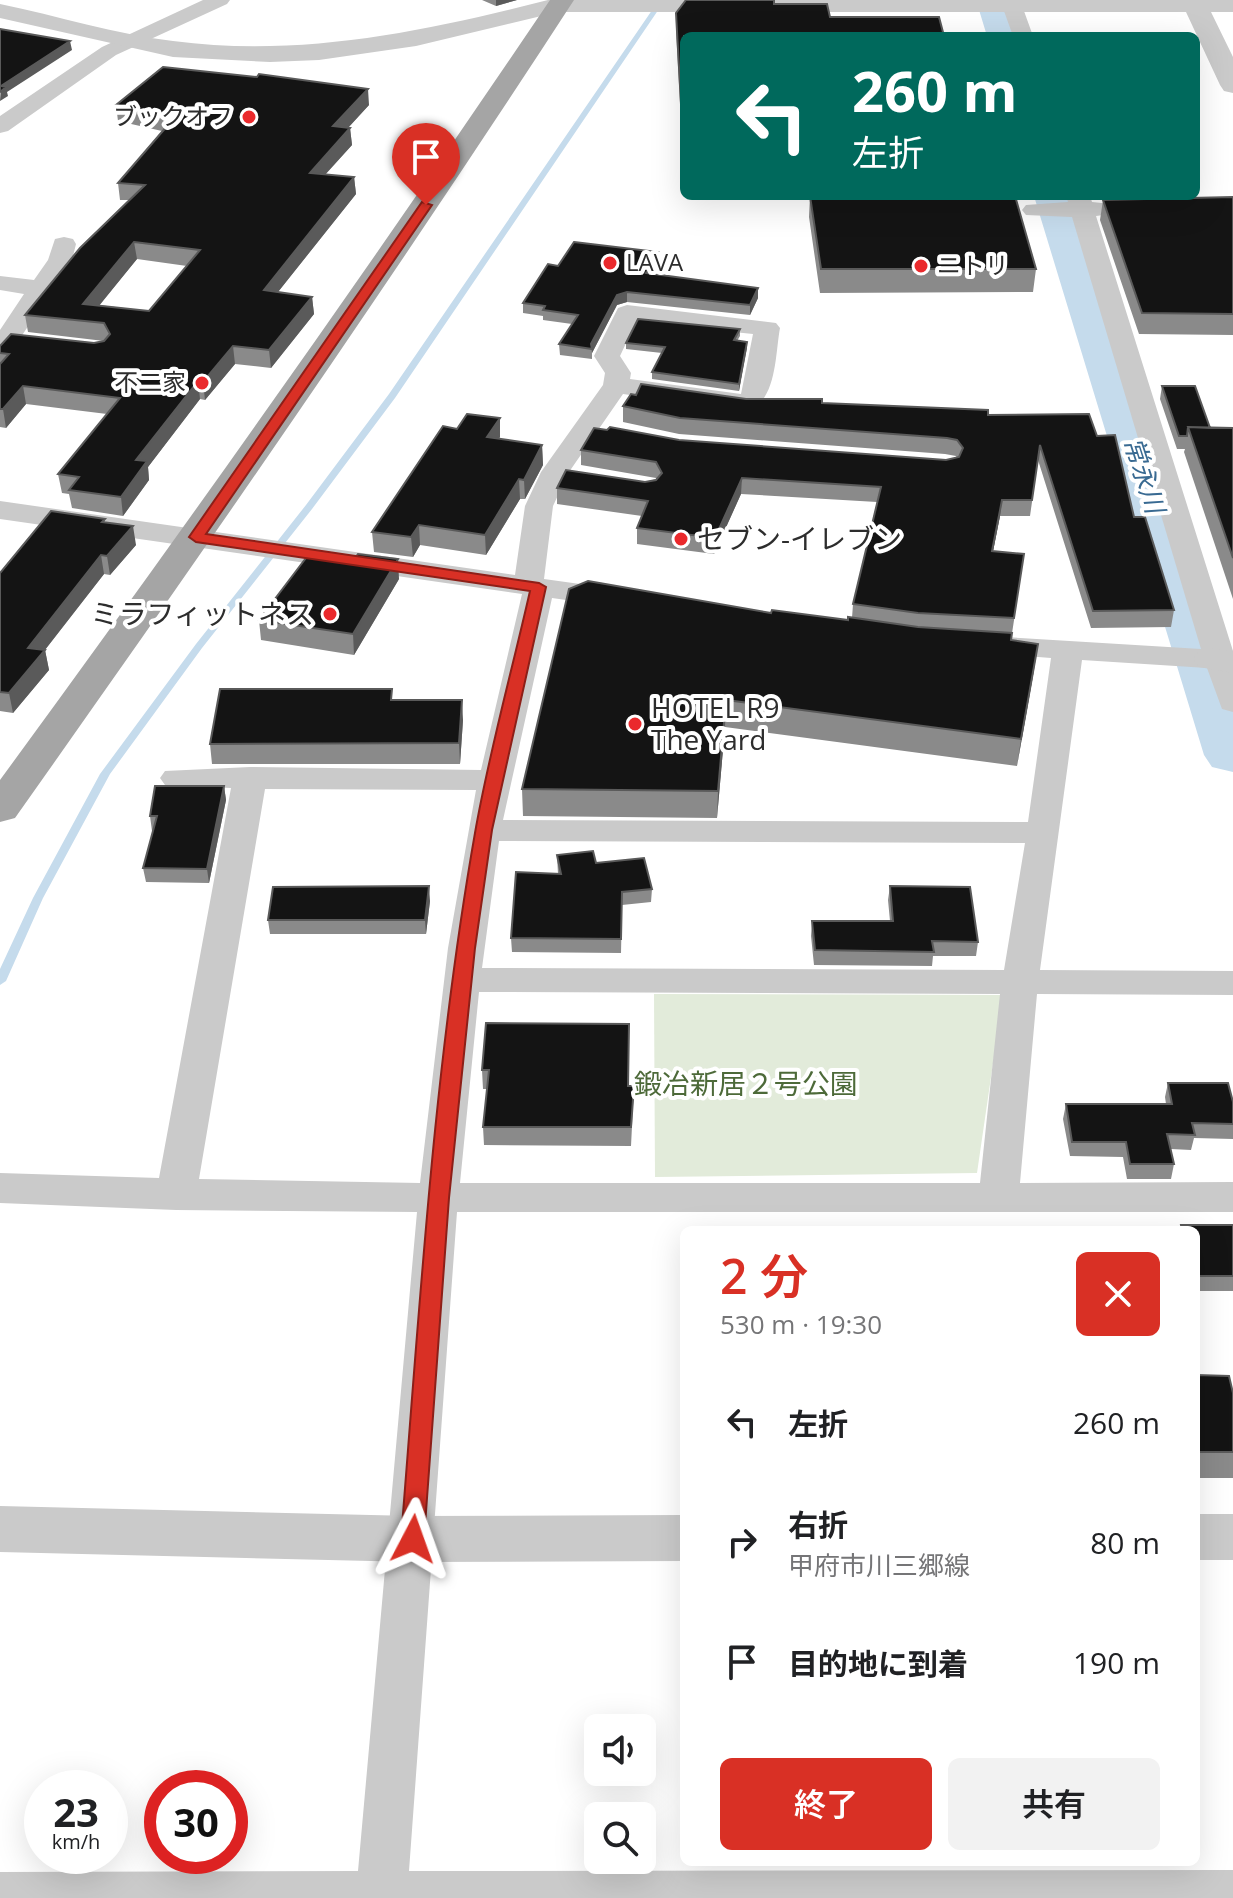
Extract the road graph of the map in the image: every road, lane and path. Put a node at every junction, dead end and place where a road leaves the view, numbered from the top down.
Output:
1 (220, 0) edge
2 (1011, 2) edge
3 (1194, 2) edge
4 (560, 3) edge
5 (1233, 5) edge
6 (197, 6) edge
7 (0, 11) edge
8 (1022, 32) edge
9 (133, 40) junction
10 (1233, 85) edge
11 (0, 126) edge
12 (1080, 202) edge
13 (1127, 209) edge
14 (1034, 210) dead end
15 (64, 244) dead end
16 (0, 283) edge
17 (41, 289) junction
18 (2, 344) edge
19 (36, 344) edge
20 (616, 385) junction
21 (586, 426) junction
22 (617, 433) edge
23 (555, 472) junction
24 (585, 477) edge
25 (0, 510) edge
26 (196, 537) junction
27 (533, 586) junction
28 (647, 603) edge
29 (961, 644) edge
30 (1068, 650) junction
31 (1211, 659) edge
32 (1233, 702) edge
33 (250, 777) junction
34 (177, 778) dead end
35 (495, 780) junction
36 (0, 809) edge
37 (484, 830) junction
38 (1044, 833) junction
39 (462, 980) junction
40 (1020, 981) junction
41 (1233, 983) edge
42 (0, 1188) edge
43 (176, 1195) junction
44 (1233, 1197) edge
45 (438, 1198) junction
46 (999, 1198) junction
47 (0, 1529) edge
48 (1200, 1537) edge
49 (1233, 1537) edge
50 (680, 1538) edge
51 (413, 1539) junction
52 (1233, 1894) edge
53 (857, 1896) edge
54 (22, 1897) edge
55 (382, 1897) edge

1 - 6 street
2 - 3 street
2 - 4 street
2 - 8 street
3 - 5 street
3 - 10 street
4 - 9 street
4 - 26 main road
6 - 9 street
7 - 9 street
9 - 11 street
12 - 13 street
12 - 14 street
12 - 31 street
15 - 17 street
16 - 17 street
17 - 18 street
18 - 19 street
20 - 20 street
20 - 21 street
21 - 22 street
21 - 23 street
23 - 24 street
23 - 27 street
25 - 26 street
26 - 27 street
26 - 36 main road
27 - 28 street
27 - 35 street
29 - 30 street
30 - 31 street
30 - 38 street
31 - 32 street
33 - 34 street
33 - 35 street
33 - 43 street
35 - 37 street
37 - 38 street
37 - 39 street
38 - 40 street
39 - 40 street
39 - 45 street
40 - 41 street
40 - 46 street
42 - 43 street
43 - 45 street
44 - 46 street
45 - 46 street
45 - 51 street
47 - 51 street
48 - 49 street
50 - 51 street
51 - 55 street
52 - 53 street
53 - 55 street
54 - 55 street

